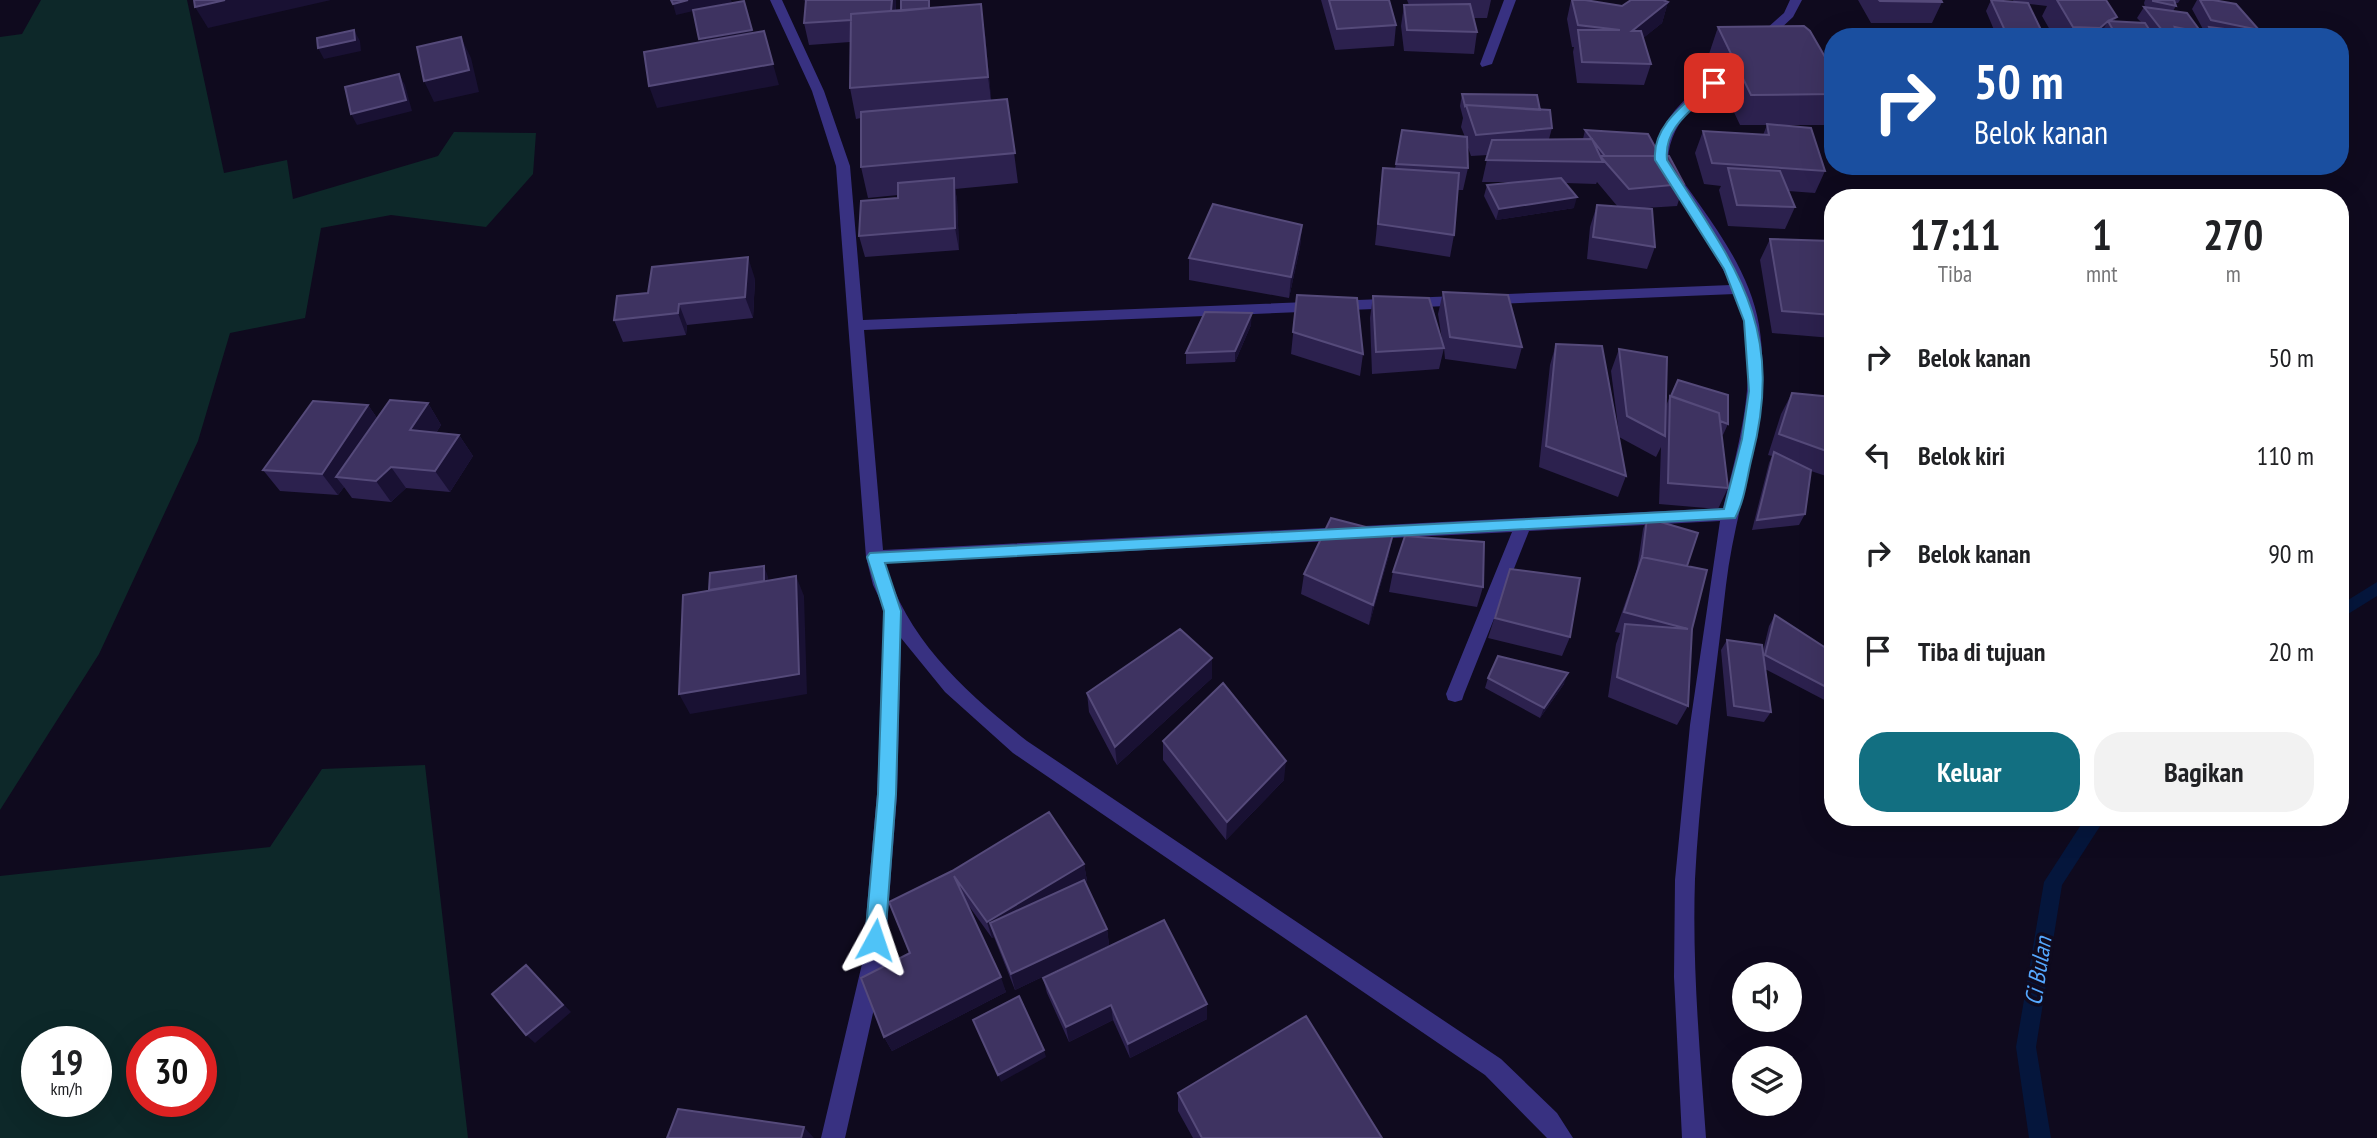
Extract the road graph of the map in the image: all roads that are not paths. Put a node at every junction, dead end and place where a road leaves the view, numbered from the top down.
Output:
1 (776, 0) edge
2 (1510, 0) edge
3 (1796, 0) edge
4 (1486, 64) dead end
5 (1740, 289) junction
6 (856, 325) junction
7 (1730, 514) junction
8 (1524, 523) junction
9 (875, 557) junction
10 (892, 611) junction
11 (1455, 694) dead end
12 (833, 1138) edge
13 (1561, 1138) edge
14 (1694, 1138) edge

1 - 6 street
2 - 4 street
3 - 5 street
5 - 6 street
5 - 7 street
6 - 9 street
7 - 8 street
7 - 14 street
8 - 9 street
8 - 11 street
9 - 10 street
10 - 12 street
10 - 13 street

